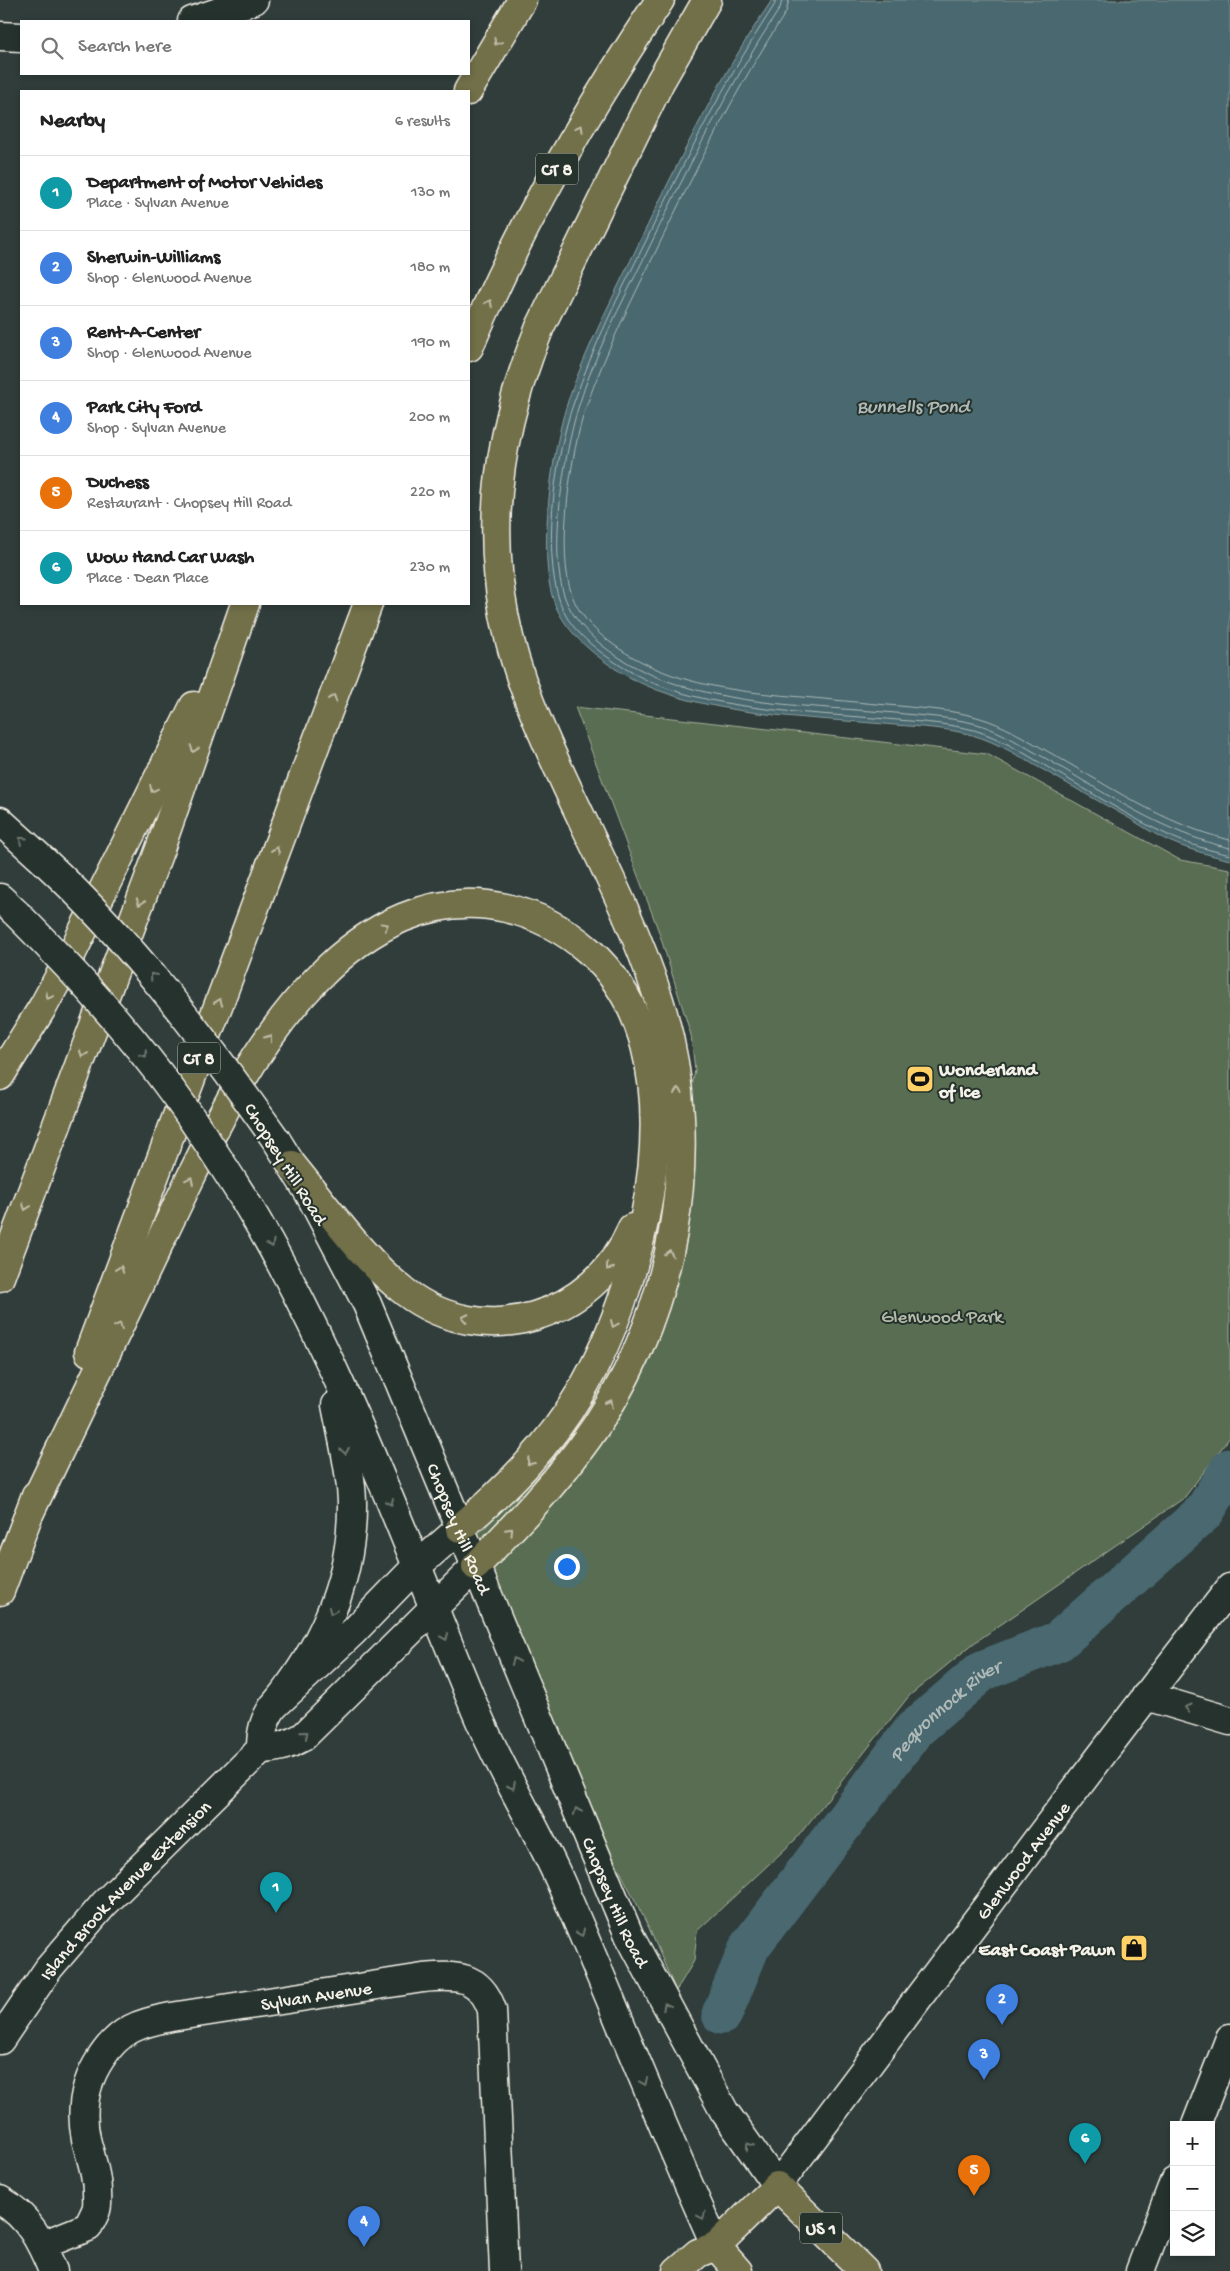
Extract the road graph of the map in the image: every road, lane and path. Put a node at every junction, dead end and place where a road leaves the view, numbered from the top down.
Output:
1 (254, 0) edge
2 (522, 0) edge
3 (660, 0) edge
4 (707, 0) edge
5 (195, 20) edge
6 (0, 36) edge
7 (20, 37) edge
8 (469, 90) edge
9 (470, 345) edge
10 (245, 605) edge
11 (245, 605) edge
12 (368, 605) edge
13 (0, 821) edge
14 (8, 906) edge
15 (0, 1076) edge
16 (654, 1158) junction
17 (292, 1165) junction
18 (0, 1277) edge
19 (326, 1352) junction
20 (30, 1512) junction
21 (460, 1528) junction
22 (416, 1566) junction
23 (476, 1566) junction
24 (1230, 1588) edge
25 (0, 1591) edge
26 (434, 1609) junction
27 (1146, 1696) junction
28 (273, 1706) junction
29 (1230, 1720) edge
30 (260, 1749) junction
31 (1230, 2038) edge
32 (0, 2040) edge
33 (1198, 2121) edge
34 (777, 2186) junction
35 (1170, 2192) edge
36 (0, 2200) edge
37 (42, 2244) junction
38 (715, 2259) edge
39 (54, 2271) edge
40 (504, 2271) edge
41 (677, 2271) edge
42 (738, 2271) edge
43 (864, 2271) edge
44 (1140, 2271) edge

1 - 5 main road
2 -> 8 main road
9 -> 3 main road, CT 8
23 -> 4 main road
6 - 7 main road
10 -> 15 main road
11 -> 18 main road
20 -> 12 main road, CT 8
17 -> 13 main road, Chopsey Hill Road, bridge
14 -> 19 main road, bridge
16 -> 17 main road
20 -> 16 main road
16 -> 21 main road
17 - 21 main road, Chopsey Hill Road
19 -> 22 main road
19 -> 28 main road
20 - 25 main road, CT 8
21 - 22 main road
21 - 23 main road, Chopsey Hill Road
22 - 26 main road
22 - 28 main road
23 - 26 main road
34 -> 23 main road, Chopsey Hill Road
24 - 27 main road, Glenwood Avenue
30 -> 26 main road
26 -> 38 main road
29 -> 27 main road
27 - 34 main road, Glenwood Avenue
28 - 30 main road
30 - 32 main road, Island Brook Avenue Extension
31 - 33 main road
34 - 38 main road, Glenwood Avenue
34 - 43 main road, Chopsey Hill Road / US 1
35 - 44 main road
36 - 37 main road
37 - 39 main road
37 - 40 main road, Sylvan Avenue
38 - 41 main road, Glenwood Avenue
38 - 42 main road

